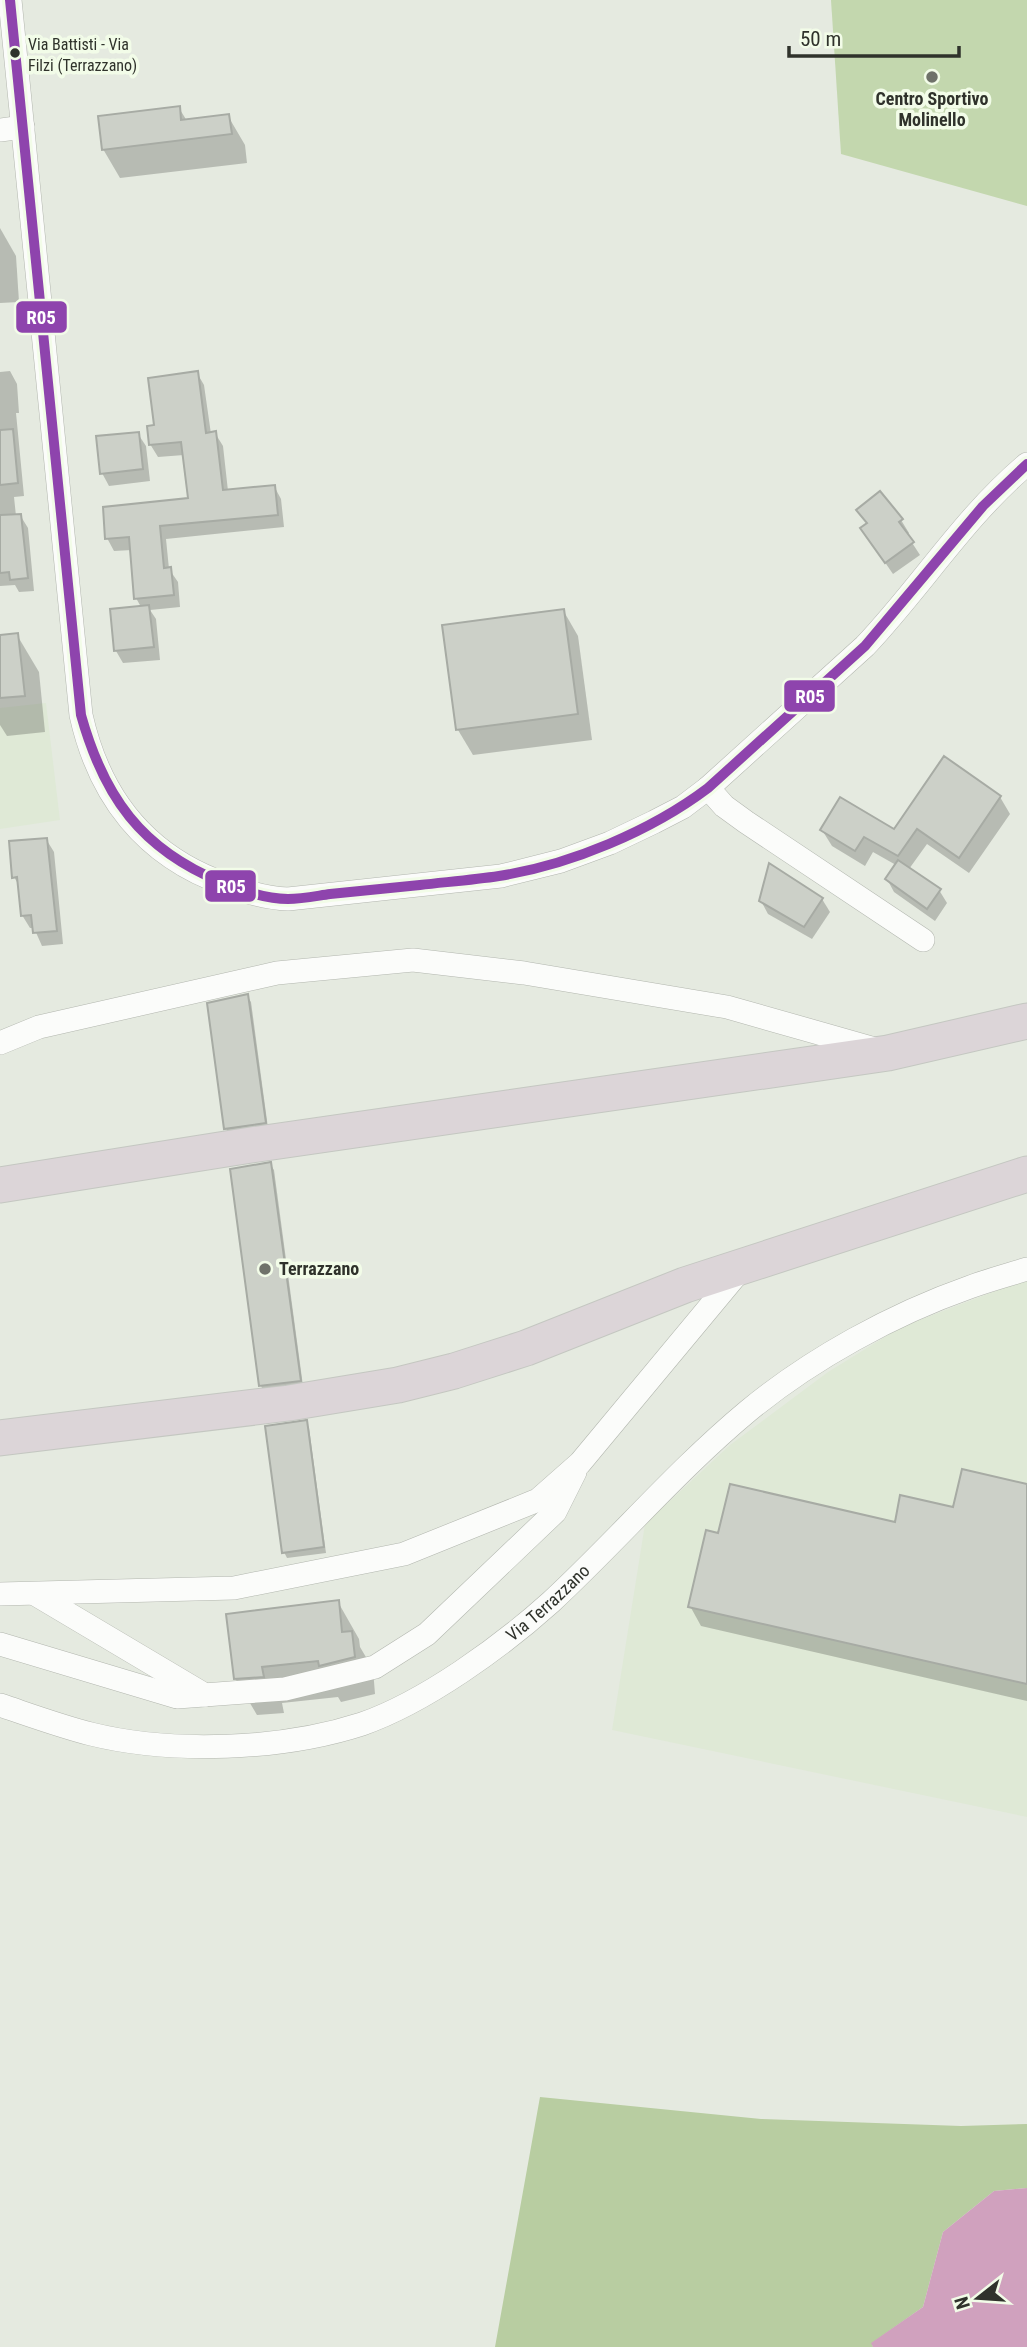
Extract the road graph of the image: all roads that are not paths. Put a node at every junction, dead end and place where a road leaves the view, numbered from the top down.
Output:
1 (10, 0) edge
2 (11, 128) edge
3 (1027, 464) edge
4 (708, 789) junction
5 (923, 940) dead end
6 (1027, 1021) edge
7 (0, 1044) edge
8 (888, 1053) junction
9 (1027, 1174) edge
10 (0, 1185) edge
11 (746, 1265) junction
12 (1027, 1269) edge
13 (0, 1438) edge
14 (580, 1463) junction
15 (0, 1594) edge
16 (35, 1594) junction
17 (0, 1644) edge
18 (205, 1695) junction
19 (0, 1704) edge

1 - 2 street
2 - 4 street
3 - 4 street
4 - 5 street
6 - 8 highway
7 - 8 street
8 - 10 highway
9 - 11 highway
11 - 13 highway
11 - 14 street
12 - 19 street, Via Terrazzano
14 - 16 street
14 - 18 street
15 - 16 street
16 - 18 street
17 - 18 street

